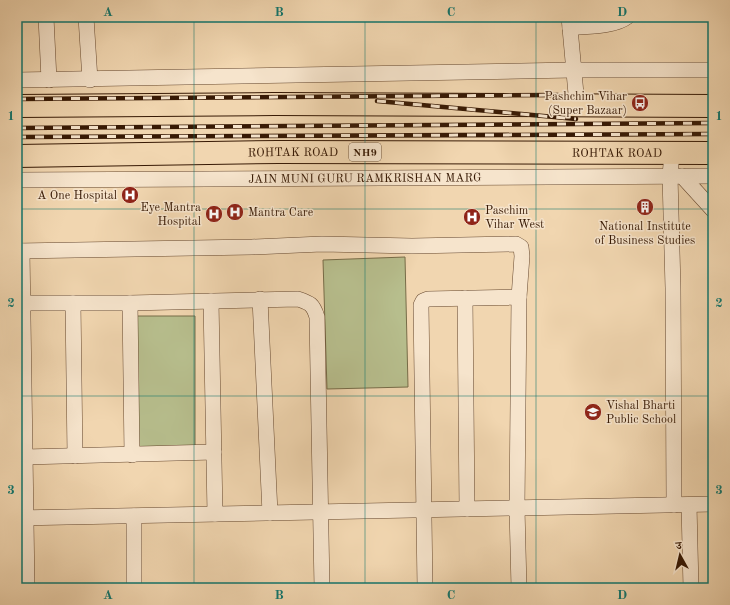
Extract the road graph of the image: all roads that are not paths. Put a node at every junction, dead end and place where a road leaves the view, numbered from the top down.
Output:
1 (46, 17) edge
2 (86, 17) edge
3 (627, 17) edge
4 (569, 23) edge
5 (573, 70) junction
6 (713, 70) edge
7 (17, 80) edge
8 (48, 80) junction
9 (90, 80) junction
10 (577, 105) junction
11 (17, 106) edge
12 (713, 106) edge
13 (672, 153) junction
14 (713, 153) edge
15 (17, 156) edge
16 (676, 176) junction
17 (713, 176) edge
18 (17, 180) edge
19 (713, 210) edge
20 (19, 251) edge
21 (519, 297) junction
22 (465, 298) junction
23 (260, 300) junction
24 (211, 301) junction
25 (23, 303) junction
26 (73, 303) junction
27 (130, 303) junction
28 (214, 452) junction
29 (132, 455) junction
30 (75, 456) junction
31 (25, 458) junction
32 (713, 504) edge
33 (682, 505) junction
34 (517, 508) junction
35 (467, 509) junction
36 (424, 510) junction
37 (321, 512) junction
38 (270, 513) junction
39 (215, 514) junction
40 (134, 516) junction
41 (22, 518) edge
42 (22, 552) edge
43 (27, 588) edge
44 (134, 588) edge
45 (322, 588) edge
46 (425, 588) edge
47 (519, 588) edge
48 (692, 588) edge

1 - 8 street
2 - 9 street
3 - 4 street
4 - 5 street
5 - 6 street
5 - 9 street
5 - 10 street
7 - 8 street
8 - 9 street
10 - 11 main road
10 - 12 main road
13 - 14 main road, ROHTAK ROAD / NH9
13 - 15 main road, ROHTAK ROAD / NH9
13 - 16 street
16 - 17 street, JAIN MUNI GURU RAMKRISHAN MARG
16 - 18 street, JAIN MUNI GURU RAMKRISHAN MARG
16 - 19 street
16 - 33 street
20 - 21 street
20 - 25 street
21 - 22 street
21 - 34 street
22 - 35 street
22 - 36 street
23 - 24 street
23 - 37 street
23 - 38 street
24 - 27 street
24 - 28 street
25 - 26 street
25 - 31 street
26 - 27 street
26 - 30 street
27 - 29 street
28 - 29 street
28 - 39 street
29 - 30 street
30 - 31 street
31 - 41 street
32 - 33 street
33 - 34 street
33 - 48 street
34 - 35 street
34 - 47 street
35 - 36 street
36 - 37 street
36 - 46 street
37 - 38 street
37 - 45 street
38 - 39 street
39 - 40 street
40 - 41 street
40 - 44 street
41 - 42 street
42 - 43 street

